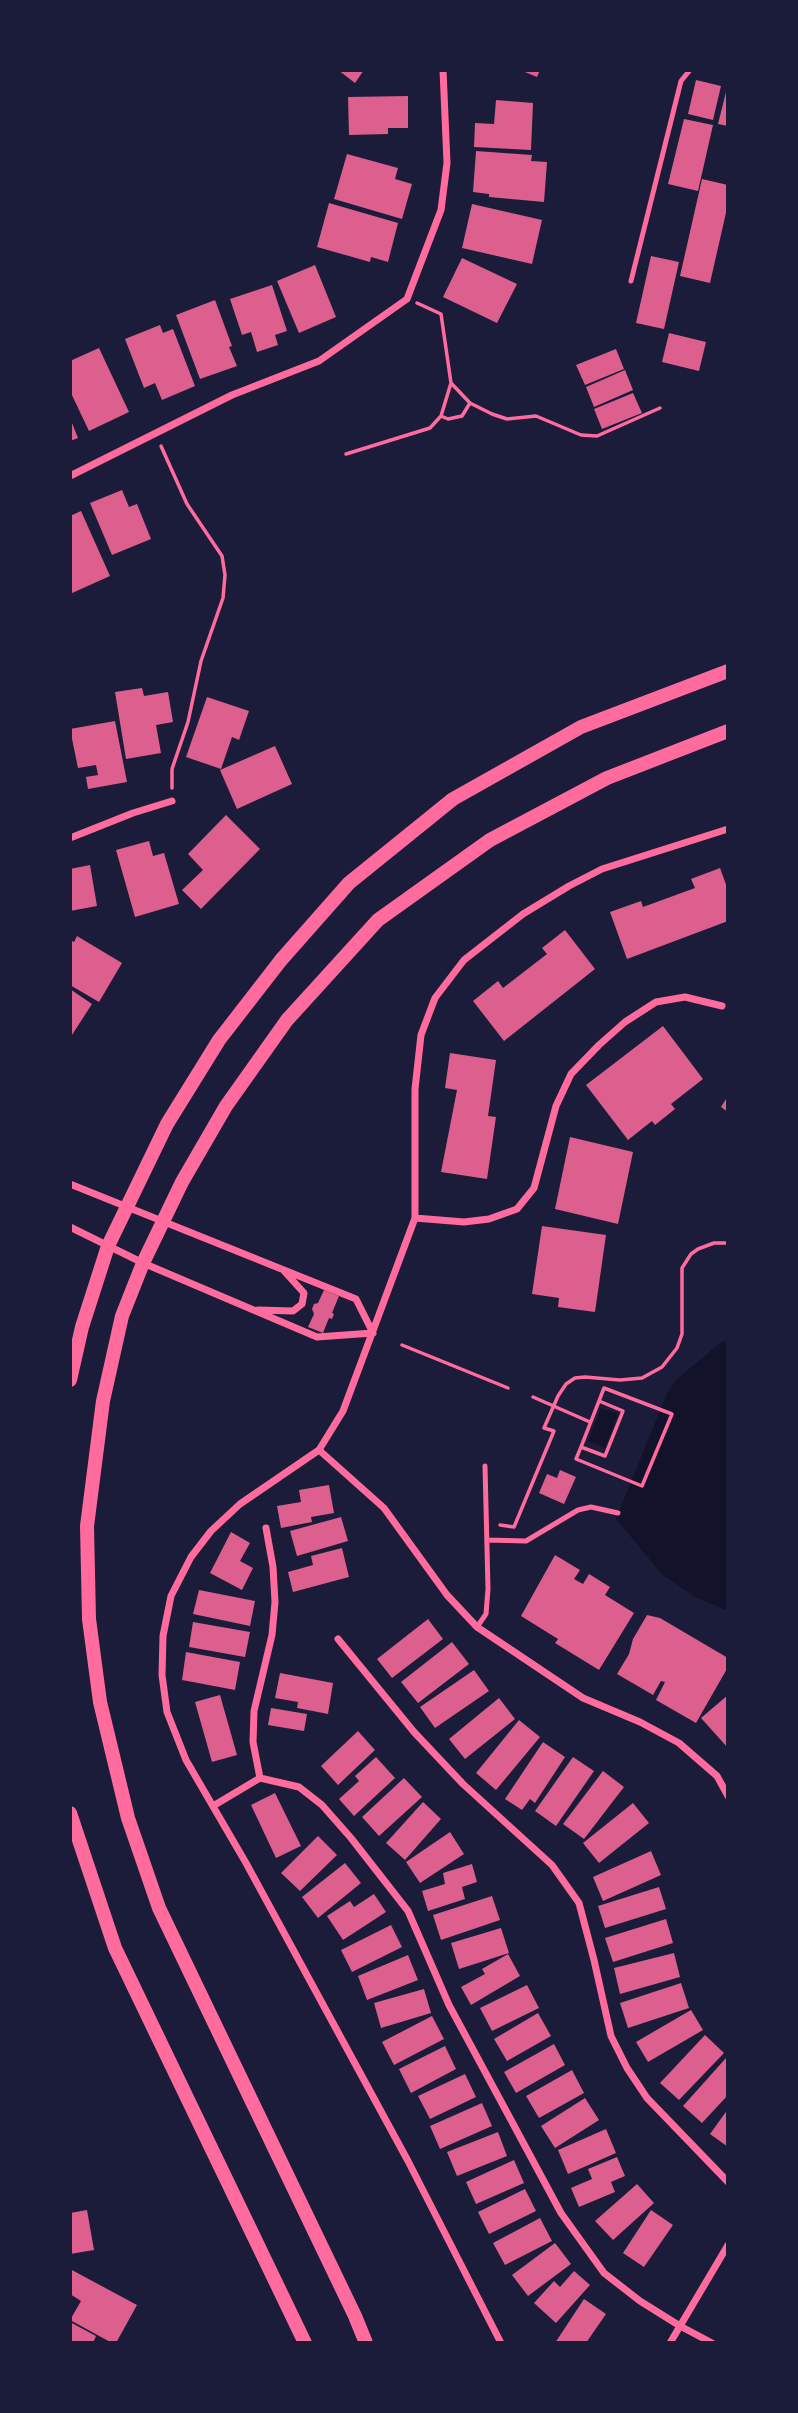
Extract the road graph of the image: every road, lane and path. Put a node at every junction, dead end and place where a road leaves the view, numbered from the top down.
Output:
1 (443, 70) edge
2 (690, 70) edge
3 (631, 281) dead end
4 (407, 299) junction
5 (452, 383) junction
6 (470, 403) junction
7 (660, 408) dead end
8 (442, 416) junction
9 (155, 432) junction
10 (346, 454) dead end
11 (70, 476) edge
12 (728, 671) edge
13 (728, 732) edge
14 (172, 801) joint
15 (728, 829) edge
16 (70, 838) edge
17 (722, 1006) dead end
18 (70, 1184) edge
19 (125, 1207) junction
20 (415, 1218) junction
21 (164, 1221) junction
22 (70, 1227) edge
23 (728, 1243) edge
24 (108, 1245) junction
25 (144, 1263) junction
26 (283, 1269) junction
27 (254, 1310) junction
28 (373, 1333) junction
29 (402, 1345) dead end
30 (70, 1380) edge
31 (508, 1388) dead end
32 (533, 1397) dead end
33 (599, 1401) junction
34 (553, 1406) junction
35 (590, 1422) junction
36 (581, 1447) junction
37 (319, 1450) junction
38 (485, 1466) dead end
39 (618, 1513) dead end
40 (487, 1522) junction
41 (266, 1528) dead end
42 (488, 1541) junction
43 (477, 1627) junction
44 (338, 1639) dead end
45 (260, 1778) junction
46 (728, 1796) edge
47 (213, 1806) junction
48 (70, 1813) edge
49 (728, 2182) edge
50 (728, 2245) edge
51 (680, 2326) junction
52 (305, 2343) edge
53 (366, 2343) edge
54 (501, 2343) edge
55 (670, 2343) edge
56 (712, 2343) edge

1 - 4 street
2 - 3 lane
4 - 5 path
4 - 9 street
5 - 6 path
5 - 8 path
6 - 7 path
6 - 8 path
8 - 10 path
9 - 11 street
9 - 14 path
12 - 19 main road
13 - 21 main road
14 - 16 street
15 - 20 street
17 - 20 street
18 - 19 street
19 - 21 street
19 - 24 main road
20 - 28 street
21 - 25 main road
21 - 26 street
22 - 24 street
23 - 34 path
24 - 25 street
24 - 30 main road
25 - 27 street
25 - 53 main road
26 - 27 street
26 - 28 street
27 - 28 street
28 - 37 street
29 - 31 path
32 - 34 path
33 - 35 path
33 - 36 path
33 - 36 path
34 - 35 path
34 - 40 path
35 - 36 path
37 - 43 street
37 - 47 street
38 - 40 lane
39 - 42 lane
40 - 42 lane
41 - 45 street
42 - 43 lane
43 - 46 street
44 - 49 street
45 - 47 street
45 - 51 street
47 - 54 street
48 - 52 main road
50 - 51 street
51 - 55 street
51 - 56 street

